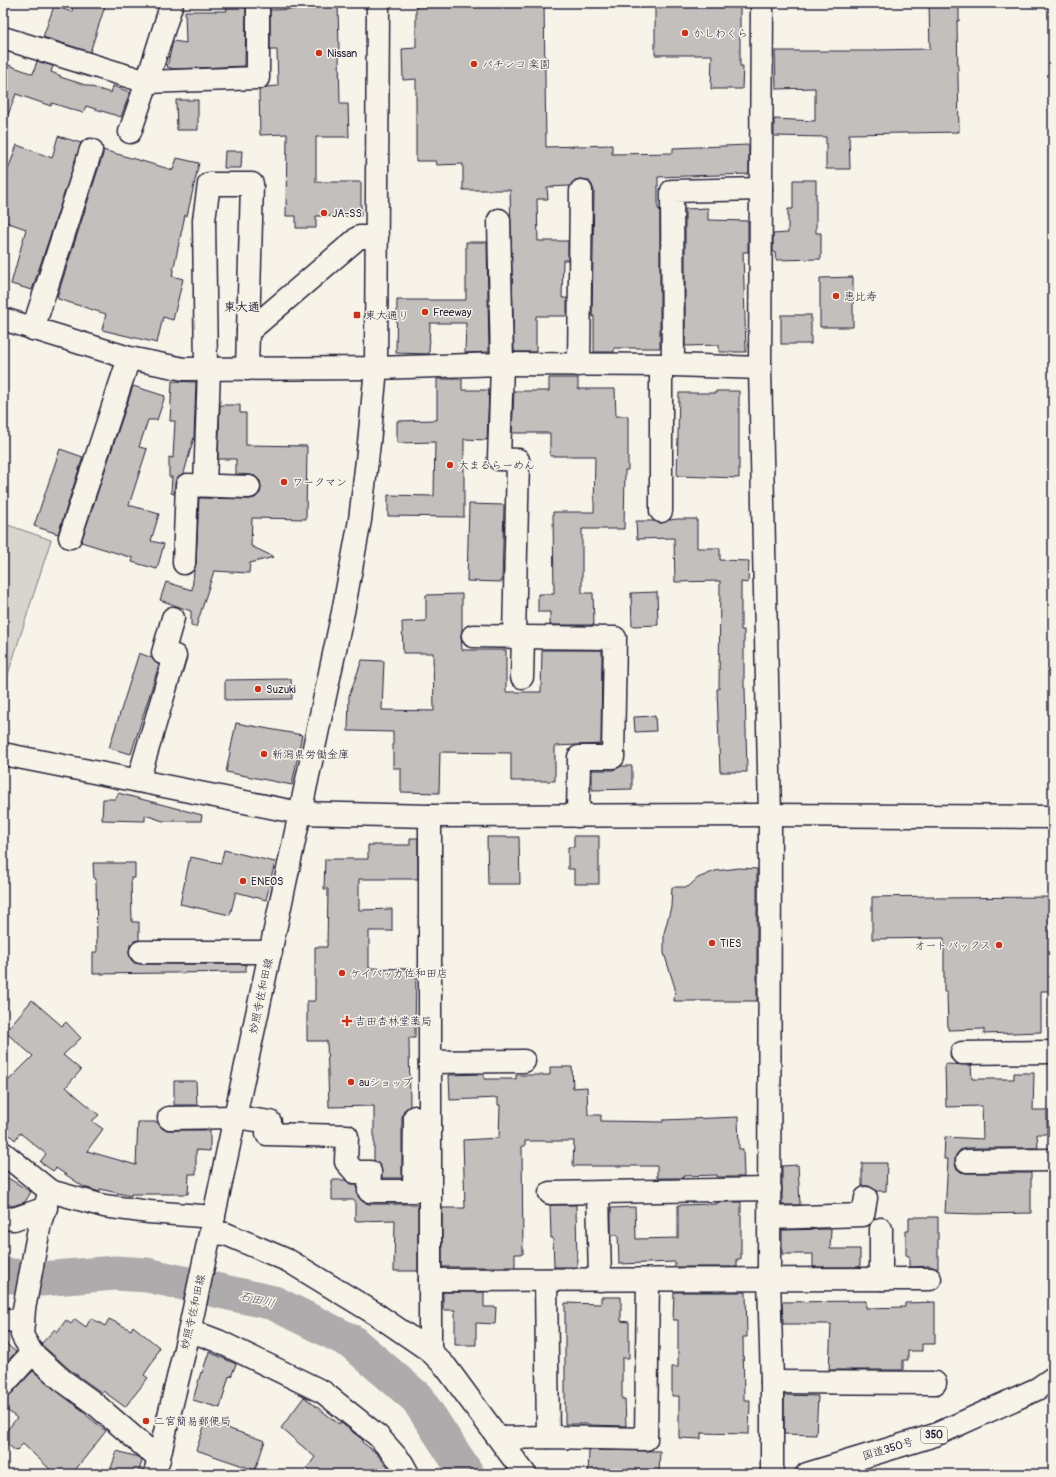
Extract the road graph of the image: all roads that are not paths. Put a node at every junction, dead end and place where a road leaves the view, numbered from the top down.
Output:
1 (172, 3) edge
2 (258, 3) edge
3 (378, 3) edge
4 (762, 3) edge
5 (3, 38) edge
6 (148, 82) junction
7 (130, 132) dead end
8 (91, 150) dead end
9 (761, 189) junction
10 (581, 191) dead end
11 (499, 220) dead end
12 (376, 237) junction
13 (3, 319) edge
14 (33, 329) junction
15 (248, 332) junction
16 (130, 358) junction
17 (502, 364) junction
18 (579, 364) junction
19 (667, 365) junction
20 (376, 368) junction
21 (760, 368) junction
22 (208, 369) junction
23 (247, 369) junction
24 (204, 485) junction
25 (249, 487) dead end
26 (661, 511) dead end
27 (70, 537) dead end
28 (184, 563) dead end
29 (173, 618) dead end
30 (473, 636) dead end
31 (518, 637) junction
32 (522, 677) dead end
33 (3, 754) edge
34 (138, 780) junction
35 (300, 813) junction
36 (770, 815) junction
37 (430, 816) junction
38 (578, 816) junction
39 (1053, 817) edge
40 (141, 952) dead end
41 (271, 952) junction
42 (1053, 1052) edge
43 (962, 1053) dead end
44 (524, 1061) dead end
45 (430, 1062) junction
46 (235, 1117) junction
47 (414, 1117) dead end
48 (169, 1118) dead end
49 (3, 1153) edge
50 (1053, 1160) edge
51 (968, 1161) dead end
52 (770, 1190) junction
53 (550, 1193) dead end
54 (598, 1193) junction
55 (866, 1198) dead end
56 (45, 1207) junction
57 (3, 1218) edge
58 (770, 1218) junction
59 (881, 1229) dead end
60 (211, 1230) junction
61 (769, 1278) junction
62 (881, 1279) junction
63 (930, 1279) dead end
64 (430, 1280) junction
65 (546, 1280) junction
66 (600, 1280) junction
67 (648, 1280) junction
68 (17, 1317) edge
69 (190, 1328) junction
70 (430, 1351) junction
71 (32, 1353) junction
72 (1053, 1378) edge
73 (772, 1382) junction
74 (935, 1383) dead end
75 (3, 1385) edge
76 (548, 1437) junction
77 (499, 1438) junction
78 (157, 1466) edge
79 (408, 1474) edge
80 (525, 1474) edge
81 (772, 1474) edge
82 (807, 1474) edge

1 - 6 main road
2 - 6 main road
3 - 12 main road, 妙照寺佐和田線
4 - 9 main road
5 - 6 main road
6 - 7 main road
8 - 14 main road
9 - 19 main road
9 - 21 main road
10 - 18 main road
11 - 17 main road
12 - 15 main road
12 - 20 main road, 妙照寺佐和田線
13 - 14 main road
14 - 16 main road
15 - 22 main road
15 - 23 main road
16 - 22 main road
16 - 27 main road
17 - 18 main road
17 - 20 main road
17 - 31 main road
18 - 19 main road
19 - 21 main road
19 - 26 main road
20 - 23 main road
20 - 35 main road, 妙照寺佐和田線
21 - 36 main road
22 - 23 main road
22 - 24 main road
24 - 25 main road
24 - 28 main road
29 - 34 main road
30 - 31 main road
31 - 32 main road
31 - 38 main road
33 - 34 main road
34 - 35 main road
35 - 37 main road
35 - 41 main road, 妙照寺佐和田線
36 - 38 main road
36 - 39 main road
36 - 52 main road
37 - 38 main road
37 - 45 main road
40 - 41 main road
41 - 46 main road, 妙照寺佐和田線
42 - 43 main road
44 - 45 main road
45 - 64 main road
46 - 47 main road
46 - 48 main road
46 - 60 main road, 妙照寺佐和田線
49 - 56 main road
50 - 51 main road
52 - 54 main road
52 - 58 main road
53 - 54 main road
54 - 66 main road
55 - 58 main road
56 - 57 main road
56 - 60 main road
56 - 68 main road
58 - 61 main road
59 - 62 main road
60 - 69 main road, 妙照寺佐和田線
60 - 70 main road
61 - 62 main road
61 - 67 main road
61 - 73 main road
62 - 63 main road
64 - 65 main road
64 - 70 main road
65 - 66 main road
65 - 76 main road
66 - 67 main road
67 - 76 main road
68 - 71 main road
69 - 78 main road, 妙照寺佐和田線
69 - 79 main road
70 - 77 main road
71 - 75 main road
71 - 78 main road
72 - 82 main road, 国道350号 / 350
73 - 74 main road
73 - 81 main road
76 - 77 main road
77 - 80 main road

